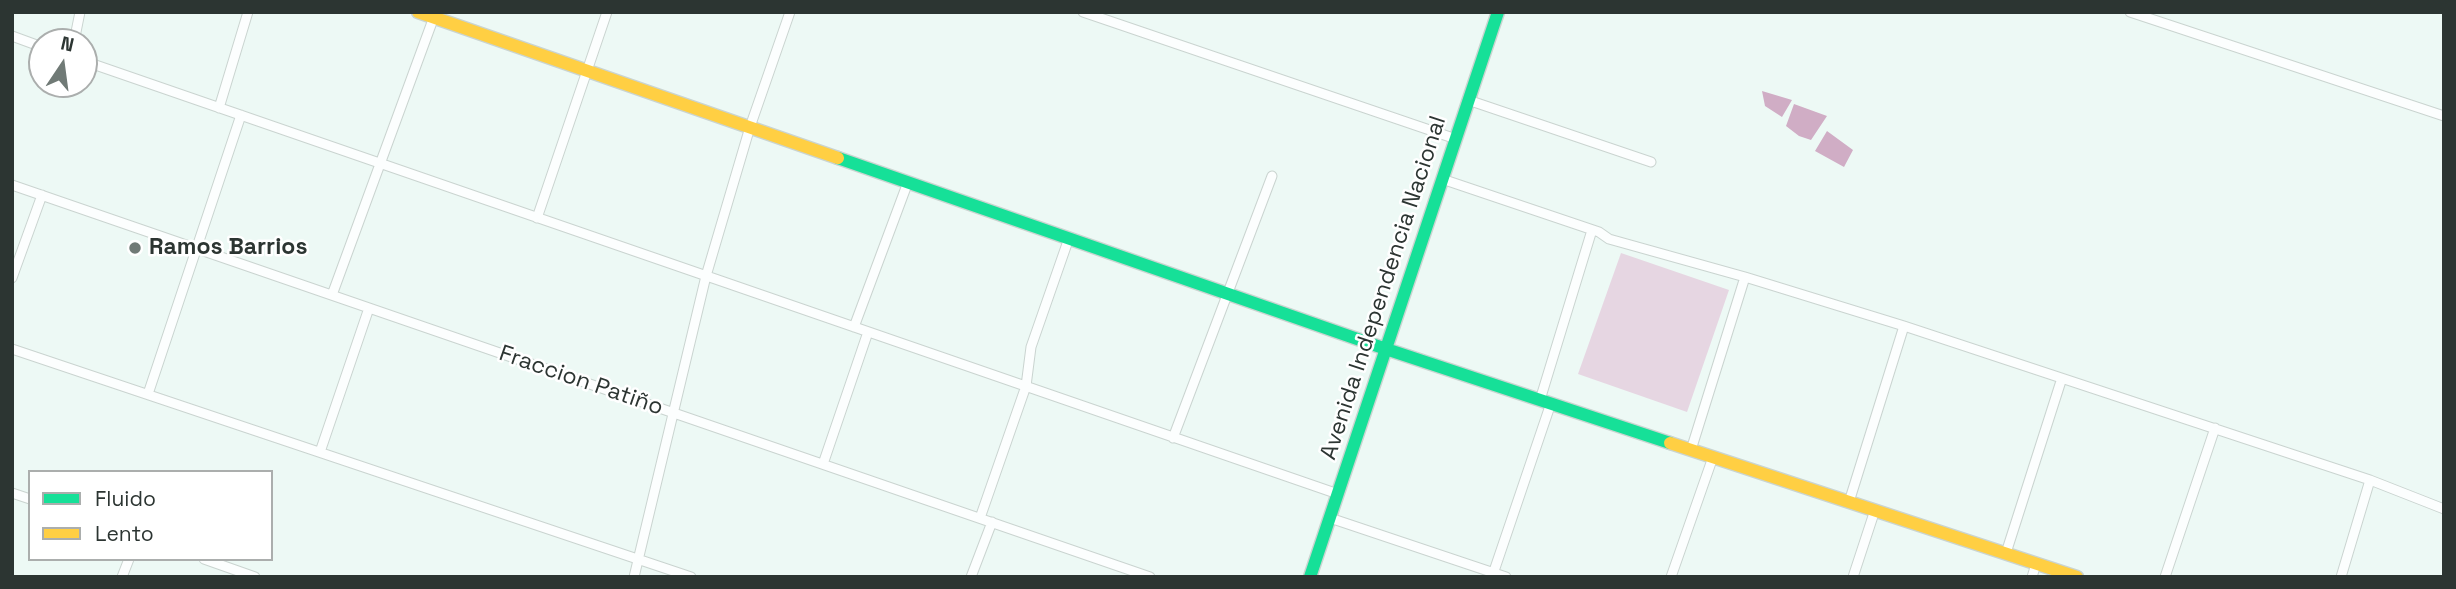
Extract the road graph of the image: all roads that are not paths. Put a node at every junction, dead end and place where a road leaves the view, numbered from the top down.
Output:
1 (248, 12) edge
2 (418, 12) edge
3 (607, 12) edge
4 (790, 12) edge
5 (1083, 12) edge
6 (1497, 12) edge
7 (2130, 12) edge
8 (435, 15) edge
9 (98, 66) edge
10 (587, 70) junction
11 (1468, 100) junction
12 (219, 108) junction
13 (241, 115) junction
14 (2444, 116) edge
15 (750, 127) junction
16 (1456, 139) junction
17 (1651, 162) dead end
18 (380, 165) junction
19 (1272, 176) dead end
20 (1442, 179) junction
21 (908, 182) junction
22 (12, 185) edge
23 (43, 195) junction
24 (537, 218) junction
25 (1591, 230) junction
26 (1069, 238) junction
27 (197, 248) junction
28 (706, 276) junction
29 (1745, 277) junction
30 (12, 278) edge
31 (1228, 293) junction
32 (332, 295) junction
33 (369, 308) junction
34 (1903, 326) junction
35 (854, 327) junction
36 (868, 332) junction
37 (12, 349) edge
38 (1386, 349) junction
39 (2061, 380) junction
40 (1026, 386) junction
41 (148, 394) junction
42 (1545, 402) junction
43 (676, 413) junction
44 (2214, 428) junction
45 (1174, 438) junction
46 (1691, 450) junction
47 (320, 452) junction
48 (1713, 457) junction
49 (823, 464) junction
50 (2370, 480) junction
51 (1338, 495) junction
52 (1849, 502) junction
53 (2444, 509) edge
54 (1875, 510) junction
55 (980, 518) junction
56 (1330, 518) junction
57 (992, 522) junction
58 (2006, 554) junction
59 (638, 558) junction
60 (210, 561) edge
61 (2036, 564) junction
62 (1137, 575) edge
63 (1493, 575) edge
64 (255, 577) edge
65 (634, 577) edge
66 (691, 577) edge
67 (971, 577) edge
68 (1150, 577) edge
69 (1310, 577) edge
70 (1506, 577) edge
71 (1671, 577) edge
72 (1853, 577) edge
73 (2032, 577) edge
74 (2077, 577) edge
75 (2165, 577) edge
76 (2341, 577) edge

1 - 12 street
2 - 8 street
3 - 10 street
4 - 15 street
5 - 16 street
6 - 11 street, Avenida Independencia Nacional
7 - 14 street
8 - 10 street
8 - 18 street
9 - 12 street
10 - 15 street
10 - 24 street
11 - 16 street, Avenida Independencia Nacional
11 - 17 street
12 - 13 street
13 - 18 street
13 - 27 street
15 - 21 street
15 - 28 street
16 - 20 street, Avenida Independencia Nacional
18 - 24 street
18 - 32 street
19 - 31 street
20 - 25 street
20 - 38 street, Avenida Independencia Nacional
21 - 26 street
21 - 35 street
22 - 23 street, Fraccion Patiño
23 - 27 street, Fraccion Patiño
23 - 30 street
24 - 28 street
25 - 29 street
25 - 42 street
26 - 31 street
26 - 40 street
27 - 32 street, Fraccion Patiño
27 - 41 street
28 - 35 street
28 - 43 street
29 - 34 street
29 - 46 street
31 - 38 street
31 - 45 street
32 - 33 street, Fraccion Patiño
33 - 43 street, Fraccion Patiño
33 - 47 street
34 - 39 street
34 - 52 street
35 - 36 street
36 - 40 street
36 - 49 street
37 - 41 street
38 - 42 street
38 - 51 street, Avenida Independencia Nacional
39 - 44 street
39 - 58 street
40 - 45 street
40 - 55 street
41 - 47 street
42 - 46 street
42 - 63 street
43 - 49 street, Fraccion Patiño
43 - 59 street
44 - 50 street
44 - 75 street
45 - 51 street
46 - 48 street
47 - 59 street
48 - 52 street
48 - 71 street
49 - 55 street, Fraccion Patiño
50 - 53 street
50 - 76 street
51 - 56 street, Avenida Independencia Nacional
52 - 54 street
54 - 58 street
54 - 72 street
55 - 57 street, Fraccion Patiño
56 - 63 street
56 - 69 street, Avenida Independencia Nacional
57 - 62 street, Fraccion Patiño
57 - 67 street
58 - 61 street
59 - 65 street
59 - 66 street
60 - 64 street
61 - 73 street
61 - 74 street
62 - 68 street, Fraccion Patiño
63 - 70 street

